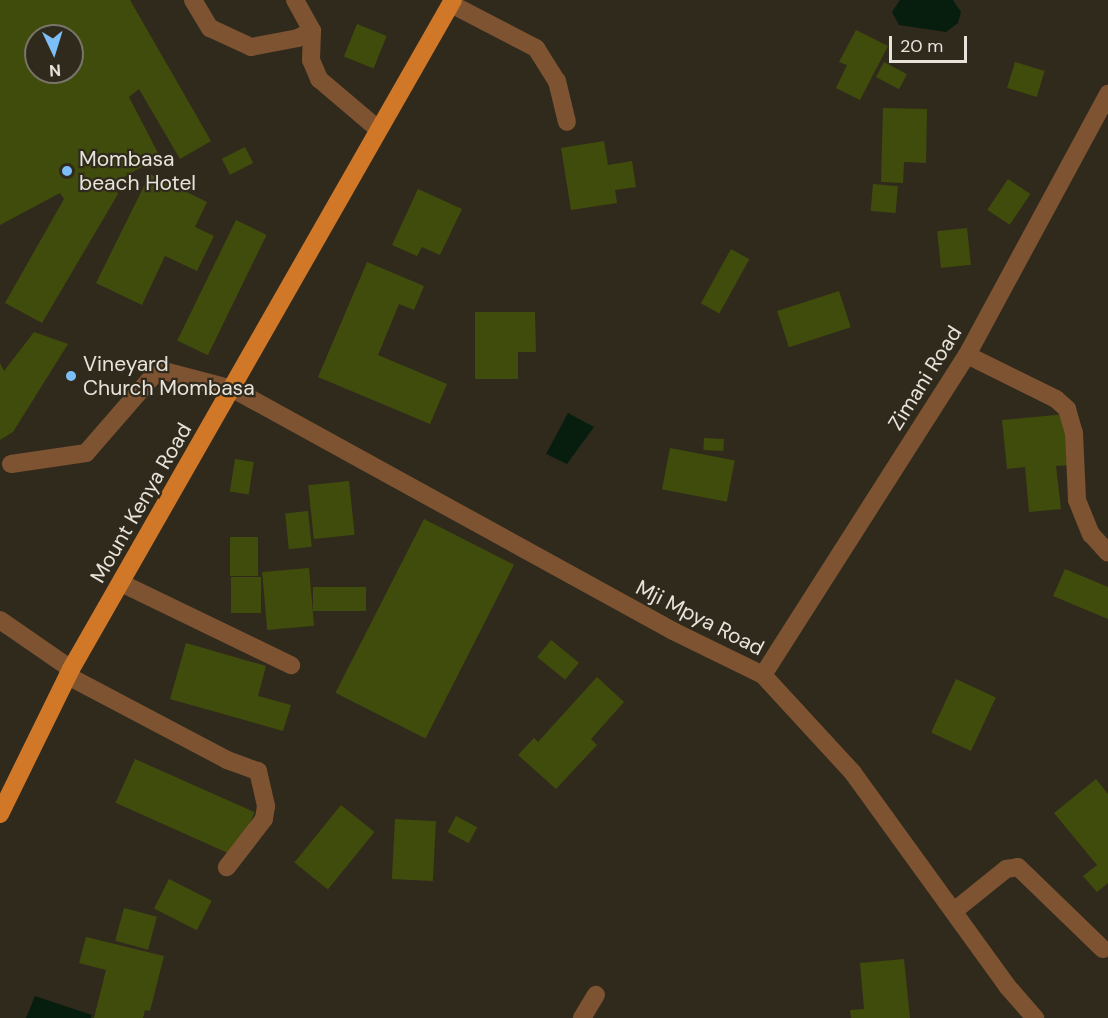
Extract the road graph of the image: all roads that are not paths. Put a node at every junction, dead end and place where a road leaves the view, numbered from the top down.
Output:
1 (193, 0) edge
2 (295, 0) edge
3 (452, 2) edge
4 (312, 31) junction
5 (1108, 94) edge
6 (567, 122) dead end
7 (378, 129) junction
8 (967, 355) junction
9 (233, 388) junction
10 (11, 464) dead end
11 (1108, 553) edge
12 (121, 584) junction
13 (0, 620) edge
14 (291, 665) dead end
15 (70, 673) junction
16 (763, 675) junction
17 (0, 814) edge
18 (227, 867) dead end
19 (954, 911) junction
20 (1103, 949) dead end
21 (596, 995) dead end
22 (582, 1018) edge
23 (1035, 1018) edge

1 - 4 street
2 - 4 street
3 - 6 street
3 - 7 main road, Mount Kenya Road
4 - 7 street
5 - 8 street, Zimani Road
7 - 9 main road, Mount Kenya Road
8 - 11 street
8 - 16 street, Zimani Road
9 - 10 street, Mji Mpya Road
9 - 12 main road, Mount Kenya Road
9 - 16 street, Mji Mpya Road
12 - 14 street
12 - 15 main road, Mount Kenya Road
13 - 15 street
15 - 17 main road, Mount Kenya Road
15 - 18 street
16 - 19 street, Mji Mpya Road
19 - 20 street
19 - 23 street, Mji Mpya Road
21 - 22 street

